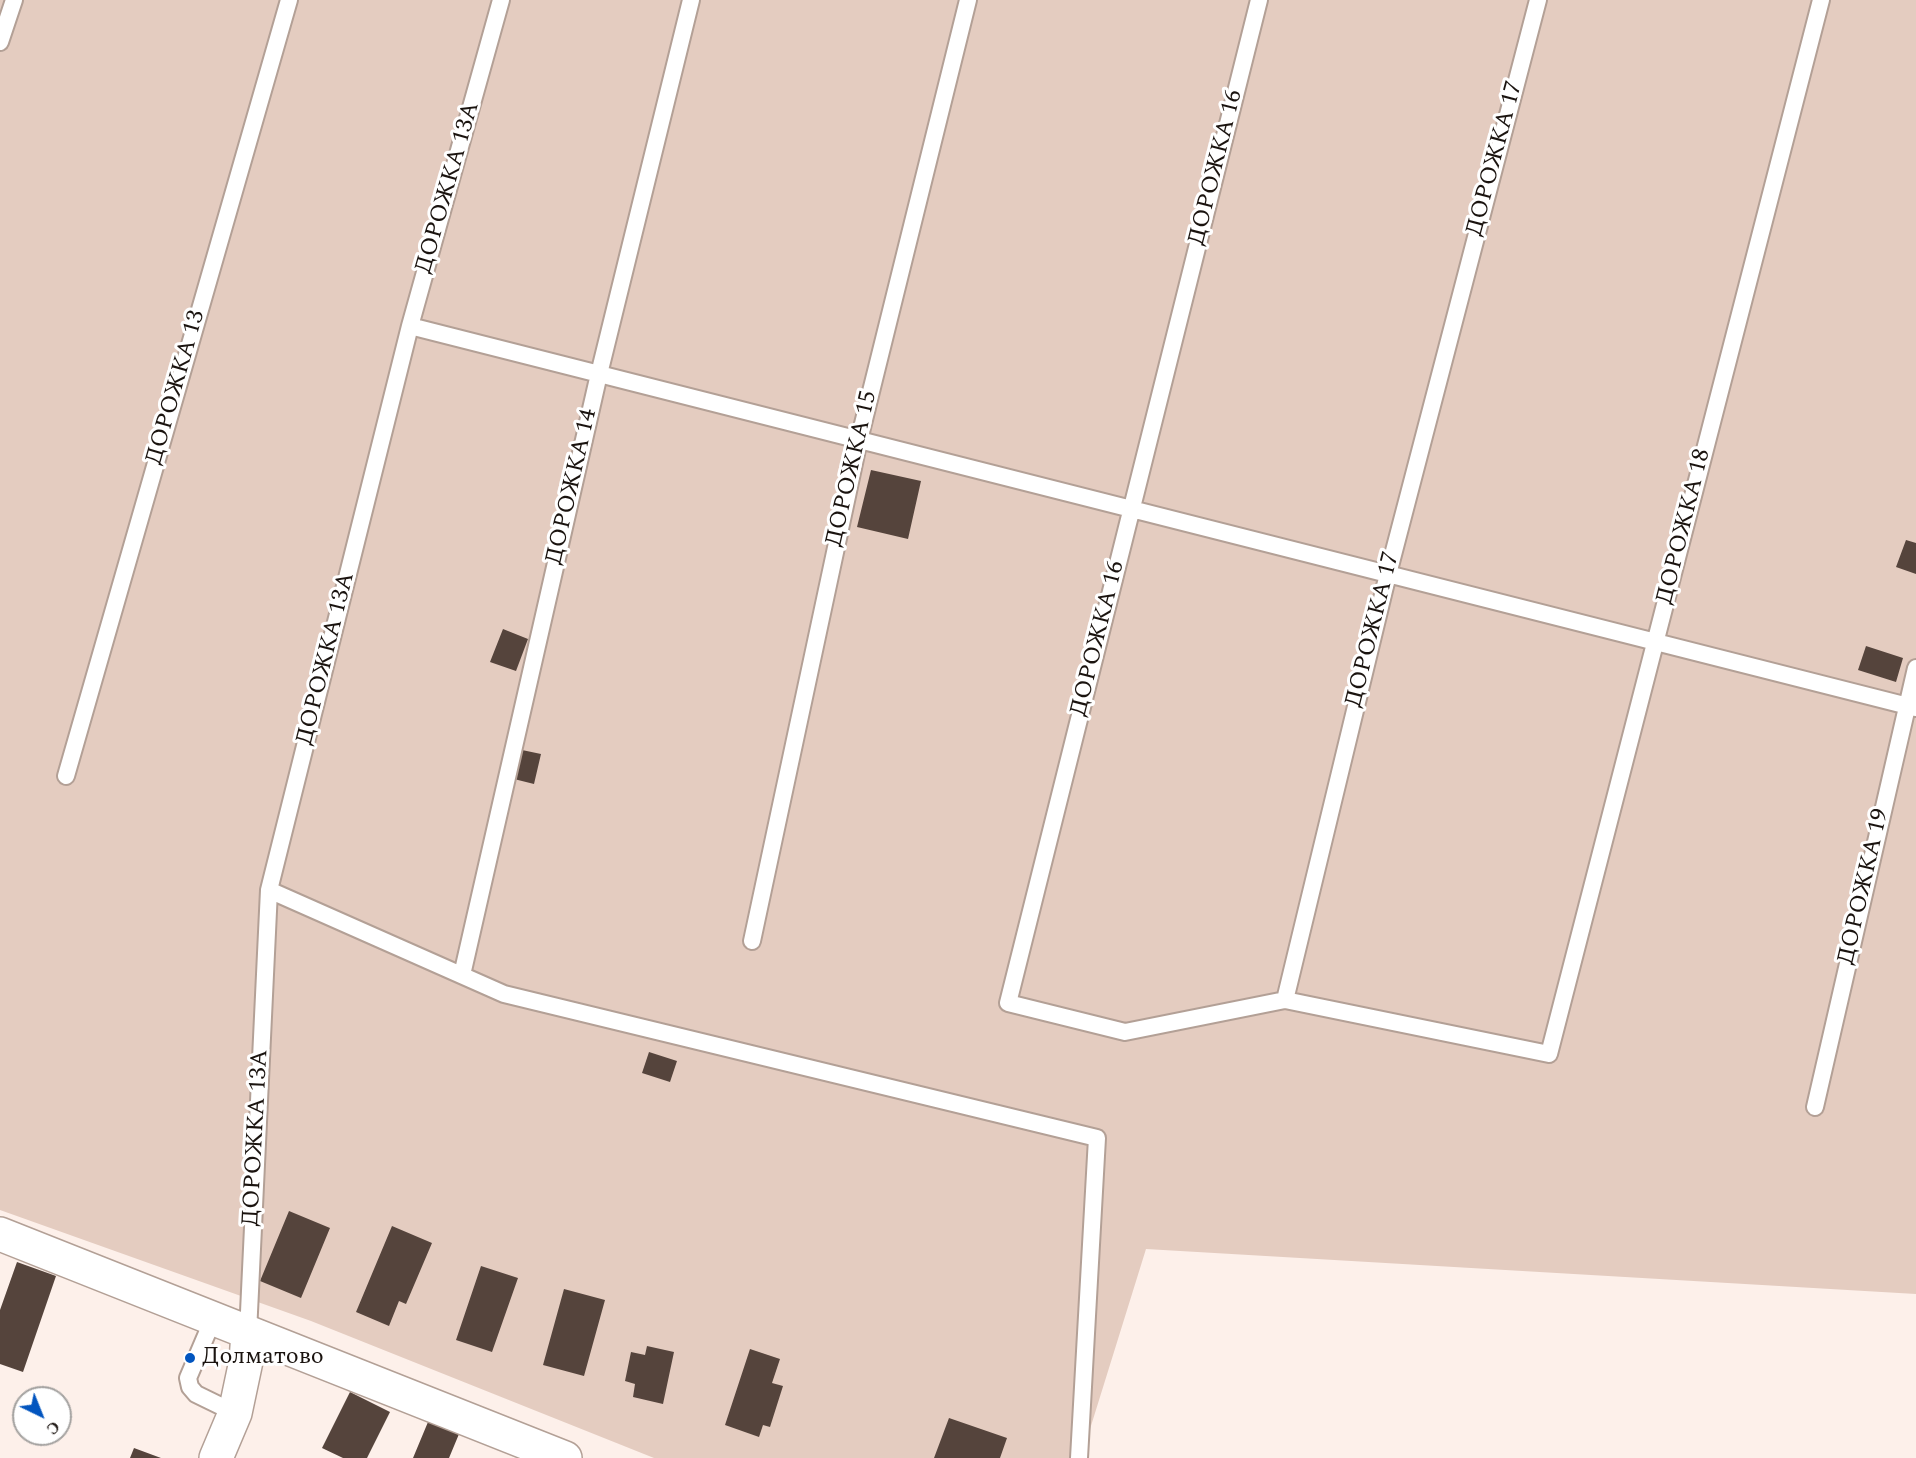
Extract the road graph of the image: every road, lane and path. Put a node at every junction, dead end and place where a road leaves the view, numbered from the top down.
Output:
1 (14, 0) edge
2 (289, 0) edge
3 (501, 0) edge
4 (690, 0) edge
5 (968, 0) edge
6 (1259, 0) edge
7 (1538, 0) edge
8 (1821, 0) edge
9 (0, 42) edge
10 (410, 326) junction
11 (599, 374) junction
12 (859, 440) junction
13 (1131, 509) junction
14 (1388, 574) junction
15 (1656, 642) junction
16 (1916, 668) edge
17 (1911, 707) edge
18 (66, 776) dead end
19 (269, 890) junction
20 (752, 942) dead end
21 (462, 975) junction
22 (1285, 1000) junction
23 (1815, 1107) dead end
24 (0, 1234) edge
25 (214, 1317) junction
26 (248, 1333) junction
27 (235, 1413) junction
28 (216, 1458) edge
29 (565, 1458) edge
30 (1079, 1458) edge

1 - 9 lane
2 - 18 lane, ДОРОЖКА 13
3 - 10 lane, ДОРОЖКА 13А
4 - 11 lane, ДОРОЖКА 14
5 - 12 lane, ДОРОЖКА 15
6 - 13 lane, ДОРОЖКА 16
7 - 14 lane, ДОРОЖКА 17
8 - 15 lane, ДОРОЖКА 18
10 - 11 lane
10 - 19 lane, ДОРОЖКА 13А
11 - 12 lane
11 - 21 lane, ДОРОЖКА 14
12 - 13 lane
12 - 20 lane, ДОРОЖКА 15
13 - 14 lane
13 - 22 lane, ДОРОЖКА 16
14 - 15 lane
14 - 22 lane, ДОРОЖКА 17
15 - 17 lane
15 - 22 lane, ДОРОЖКА 18
16 - 17 lane, ДОРОЖКА 19
17 - 23 lane, ДОРОЖКА 19
19 - 21 lane
19 - 26 lane, ДОРОЖКА 13А
21 - 30 lane
24 - 25 street
25 - 26 street
25 - 27 lane
26 - 27 street
26 - 29 street
27 - 28 street

